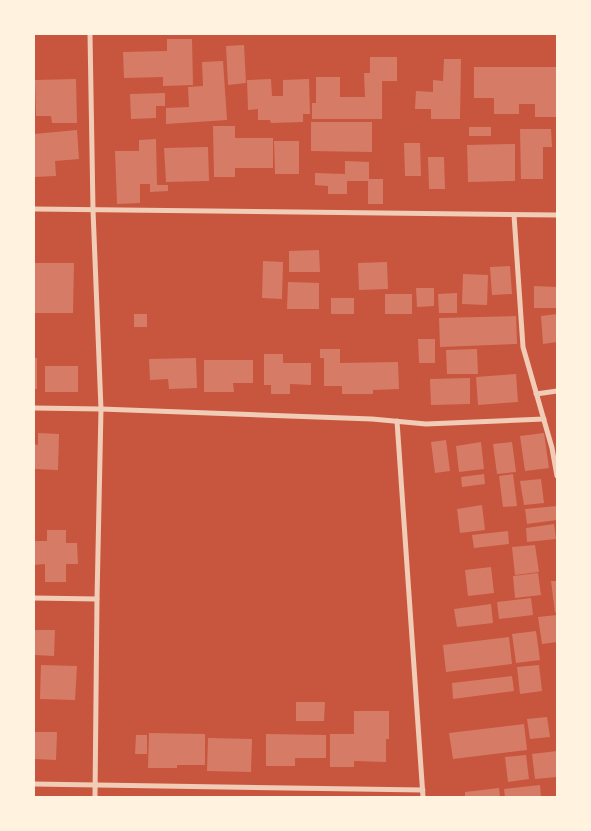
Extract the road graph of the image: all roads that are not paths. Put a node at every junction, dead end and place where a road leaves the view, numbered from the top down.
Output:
1 (90, 34) edge
2 (34, 210) edge
3 (94, 210) junction
4 (514, 215) junction
5 (557, 215) edge
6 (557, 391) edge
7 (536, 394) junction
8 (34, 408) edge
9 (101, 409) junction
10 (544, 419) junction
11 (397, 421) junction
12 (557, 476) edge
13 (34, 598) edge
14 (97, 599) junction
15 (34, 784) edge
16 (94, 785) junction
17 (423, 790) junction
18 (95, 797) edge
19 (423, 797) edge

1 - 3 street
2 - 3 street
3 - 4 street
3 - 9 street
4 - 5 street
4 - 7 street
6 - 7 street
7 - 10 street
8 - 9 street
9 - 11 street
9 - 14 street
10 - 11 street
10 - 12 street
11 - 17 street
13 - 14 street
14 - 16 street
15 - 16 street
16 - 17 street
16 - 18 street
17 - 19 street

